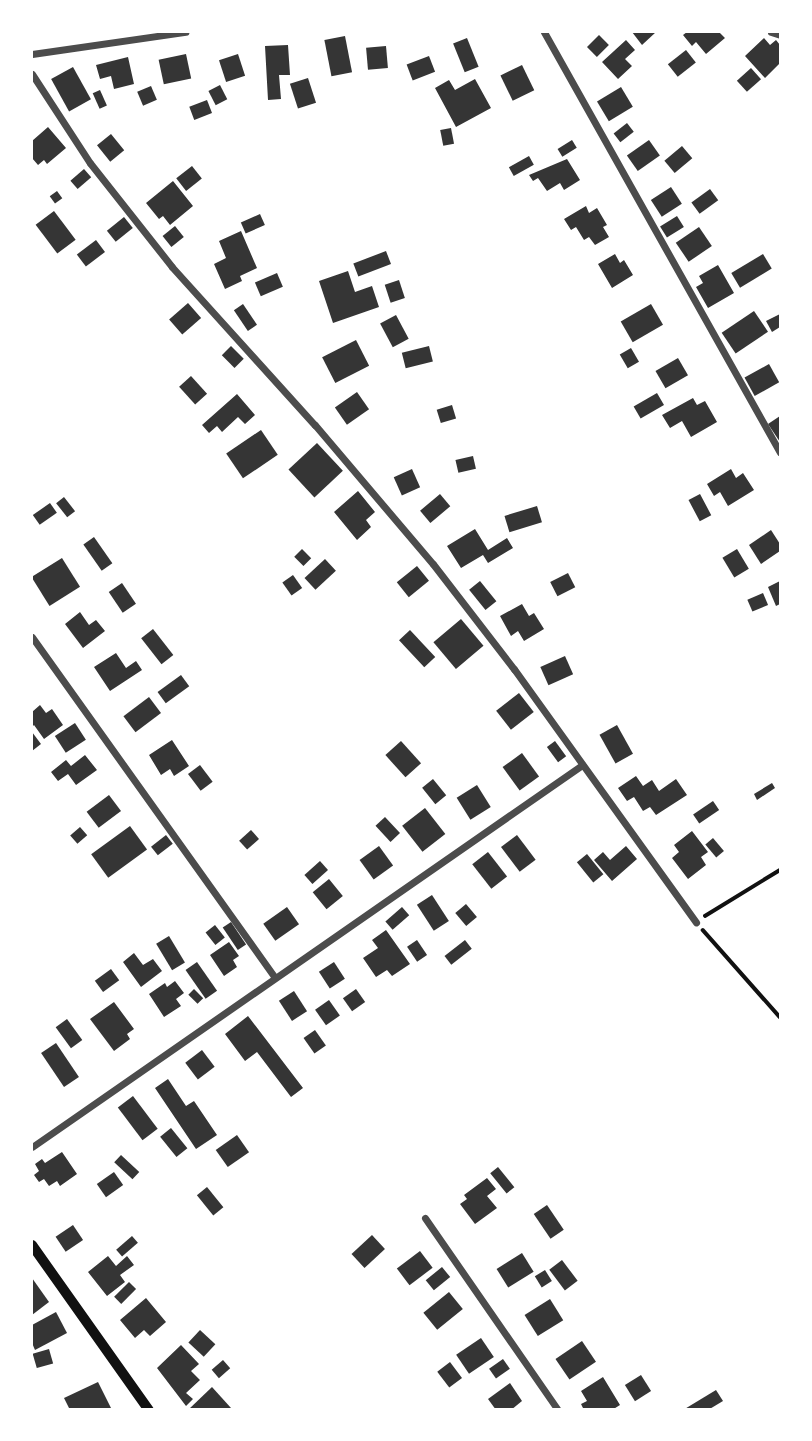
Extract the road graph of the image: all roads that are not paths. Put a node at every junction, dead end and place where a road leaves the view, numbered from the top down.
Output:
1 (185, 32) edge
2 (544, 32) edge
3 (771, 32) edge
4 (780, 35) edge
5 (32, 54) edge
6 (32, 74) edge
7 (780, 452) edge
8 (32, 637) edge
9 (582, 765) junction
10 (696, 922) road end
11 (274, 976) junction
12 (32, 1147) edge
13 (425, 1218) dead end
14 (32, 1244) edge
15 (149, 1409) edge
16 (558, 1409) edge

1 - 5 street
2 - 7 street
3 - 4 street
6 - 9 street
8 - 11 street
9 - 10 street
9 - 11 street
11 - 12 street
13 - 16 street
14 - 15 main road

